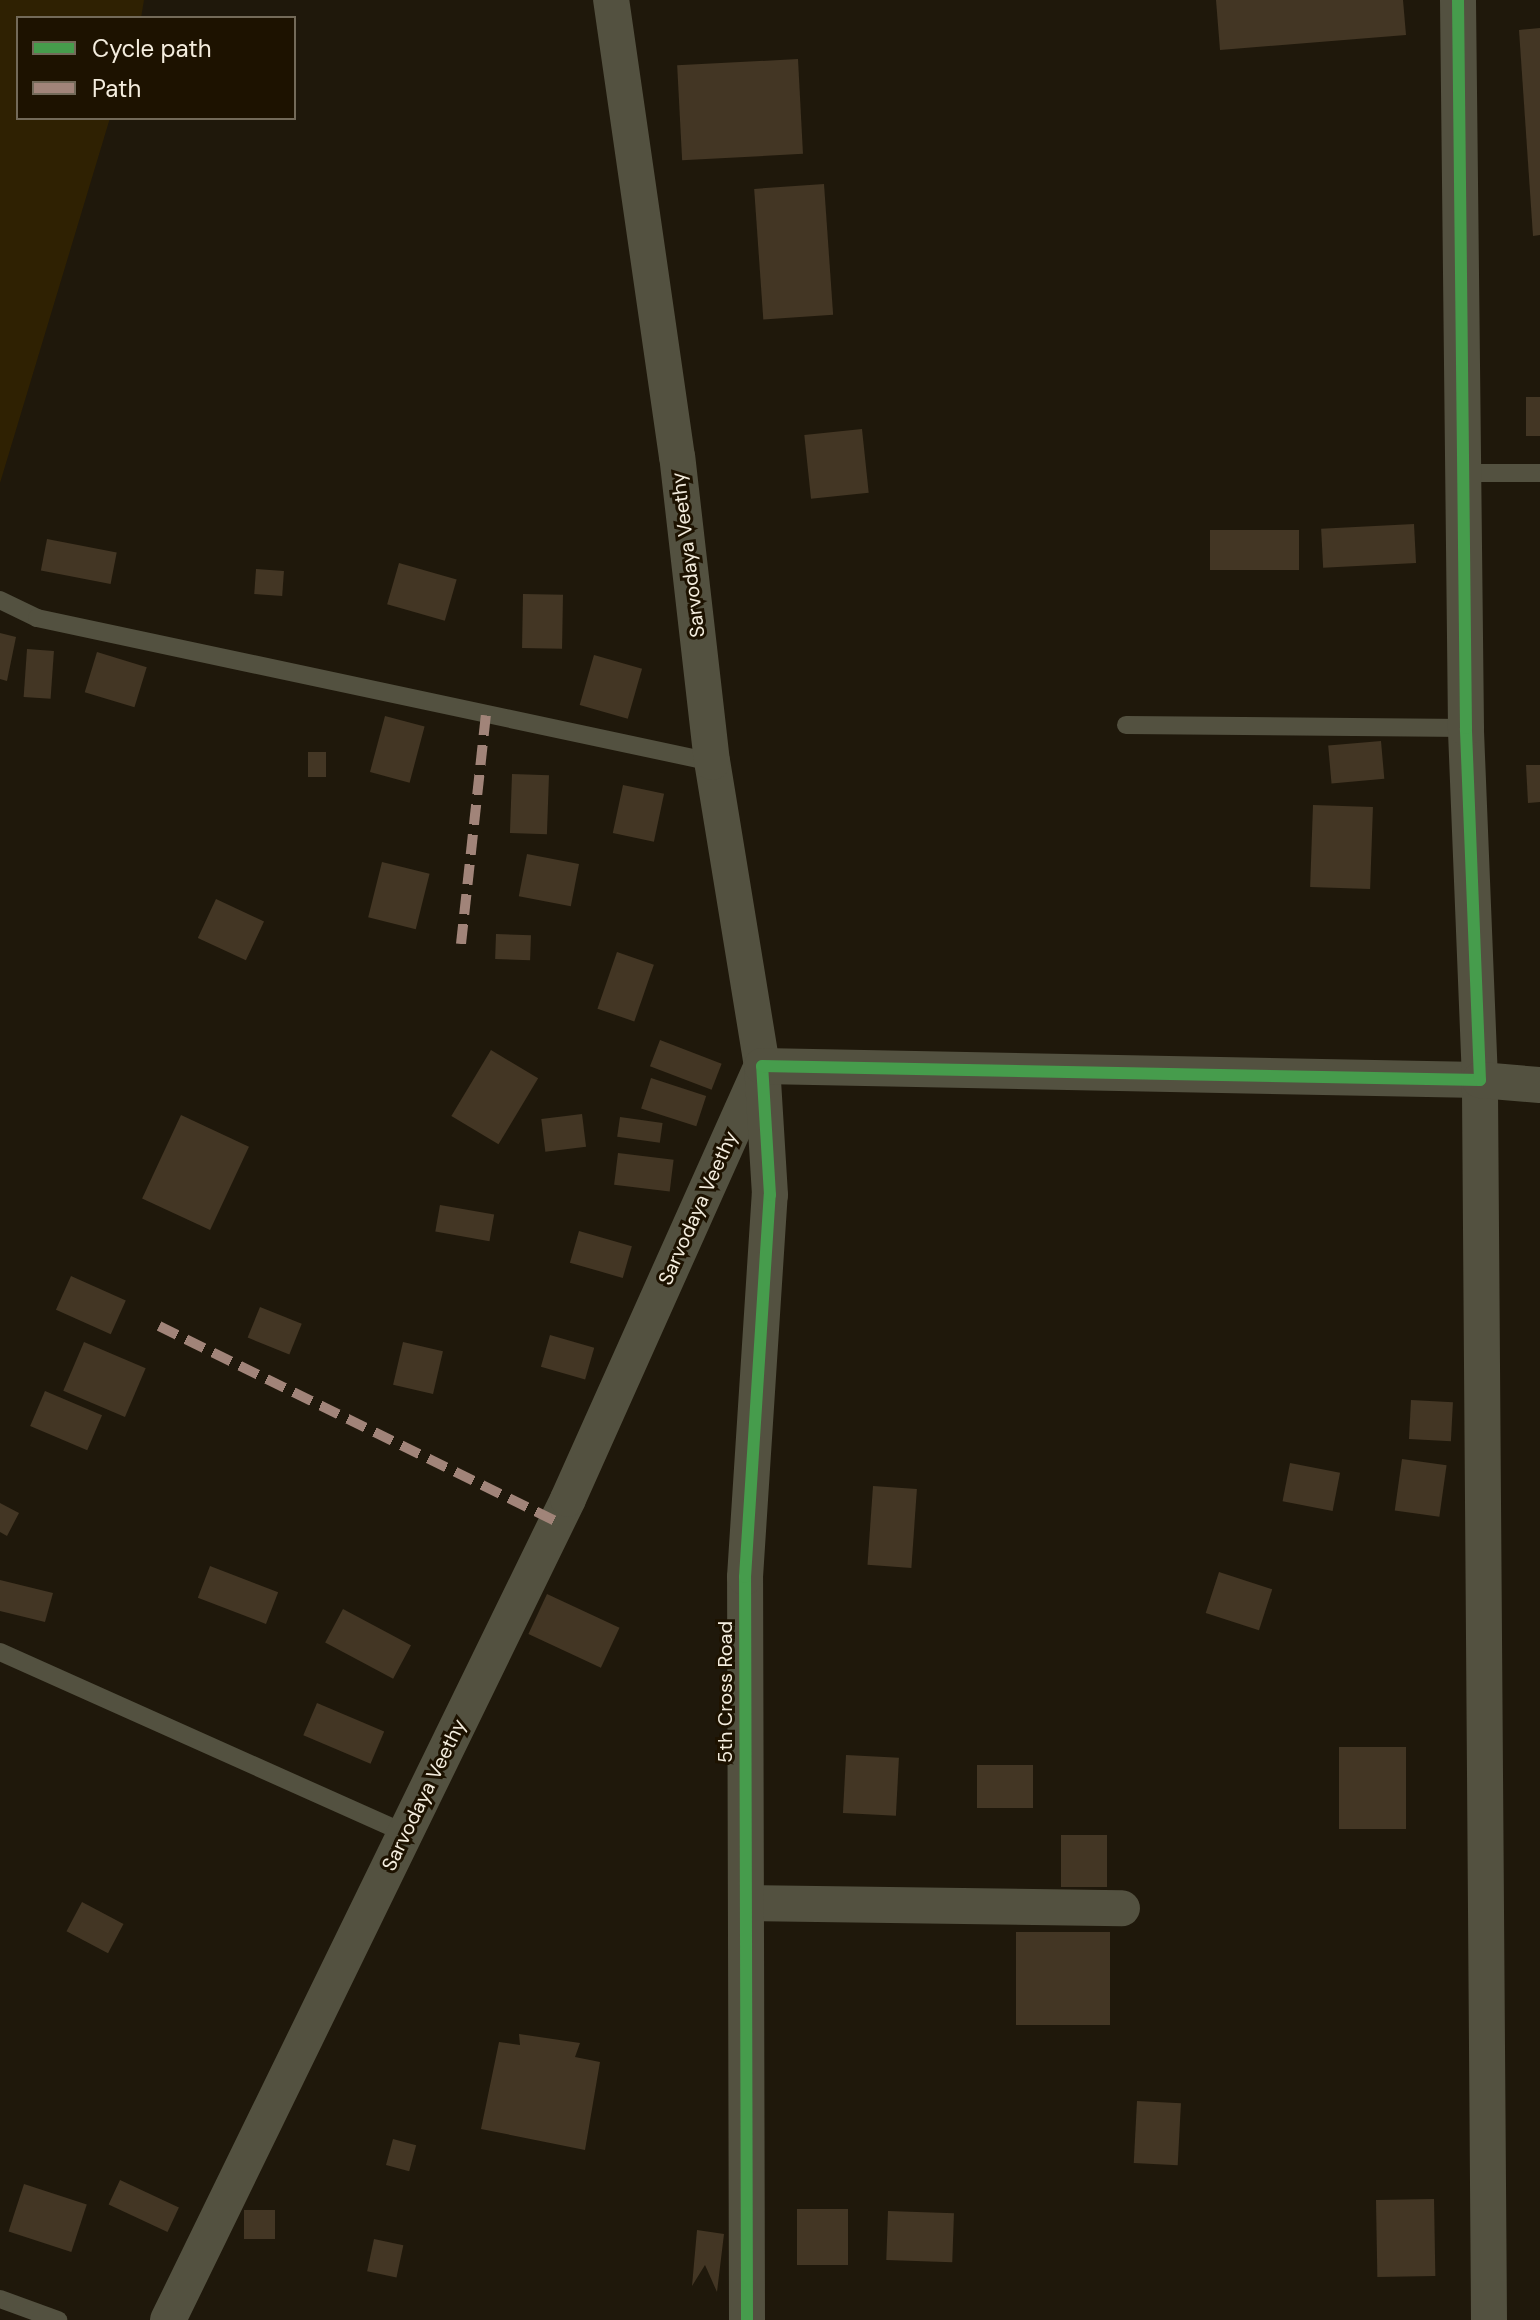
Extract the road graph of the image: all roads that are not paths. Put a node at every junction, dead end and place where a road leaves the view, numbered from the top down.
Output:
1 (611, 0) edge
2 (1458, 0) edge
3 (1463, 473) junction
4 (1540, 473) edge
5 (0, 600) edge
6 (1126, 725) dead end
7 (1466, 728) junction
8 (712, 762) junction
9 (762, 1066) junction
10 (1480, 1080) junction
11 (1540, 1085) edge
12 (0, 1652) edge
13 (405, 1833) junction
14 (746, 1903) junction
15 (1122, 1908) dead end
16 (0, 2299) edge
17 (58, 2320) edge
18 (168, 2320) edge
19 (747, 2320) edge
20 (1489, 2320) edge

1 - 8 street, Sarvodaya Veethy
2 - 3 street
3 - 4 lane
3 - 7 street
5 - 8 lane
6 - 7 lane
7 - 10 street
8 - 9 street, Sarvodaya Veethy
9 - 10 street
9 - 13 street, Sarvodaya Veethy
9 - 14 street, 5th Cross Road
10 - 11 street
10 - 20 street
12 - 13 lane
13 - 18 street, Sarvodaya Veethy
14 - 15 street
14 - 19 street, 5th Cross Road
16 - 17 lane

